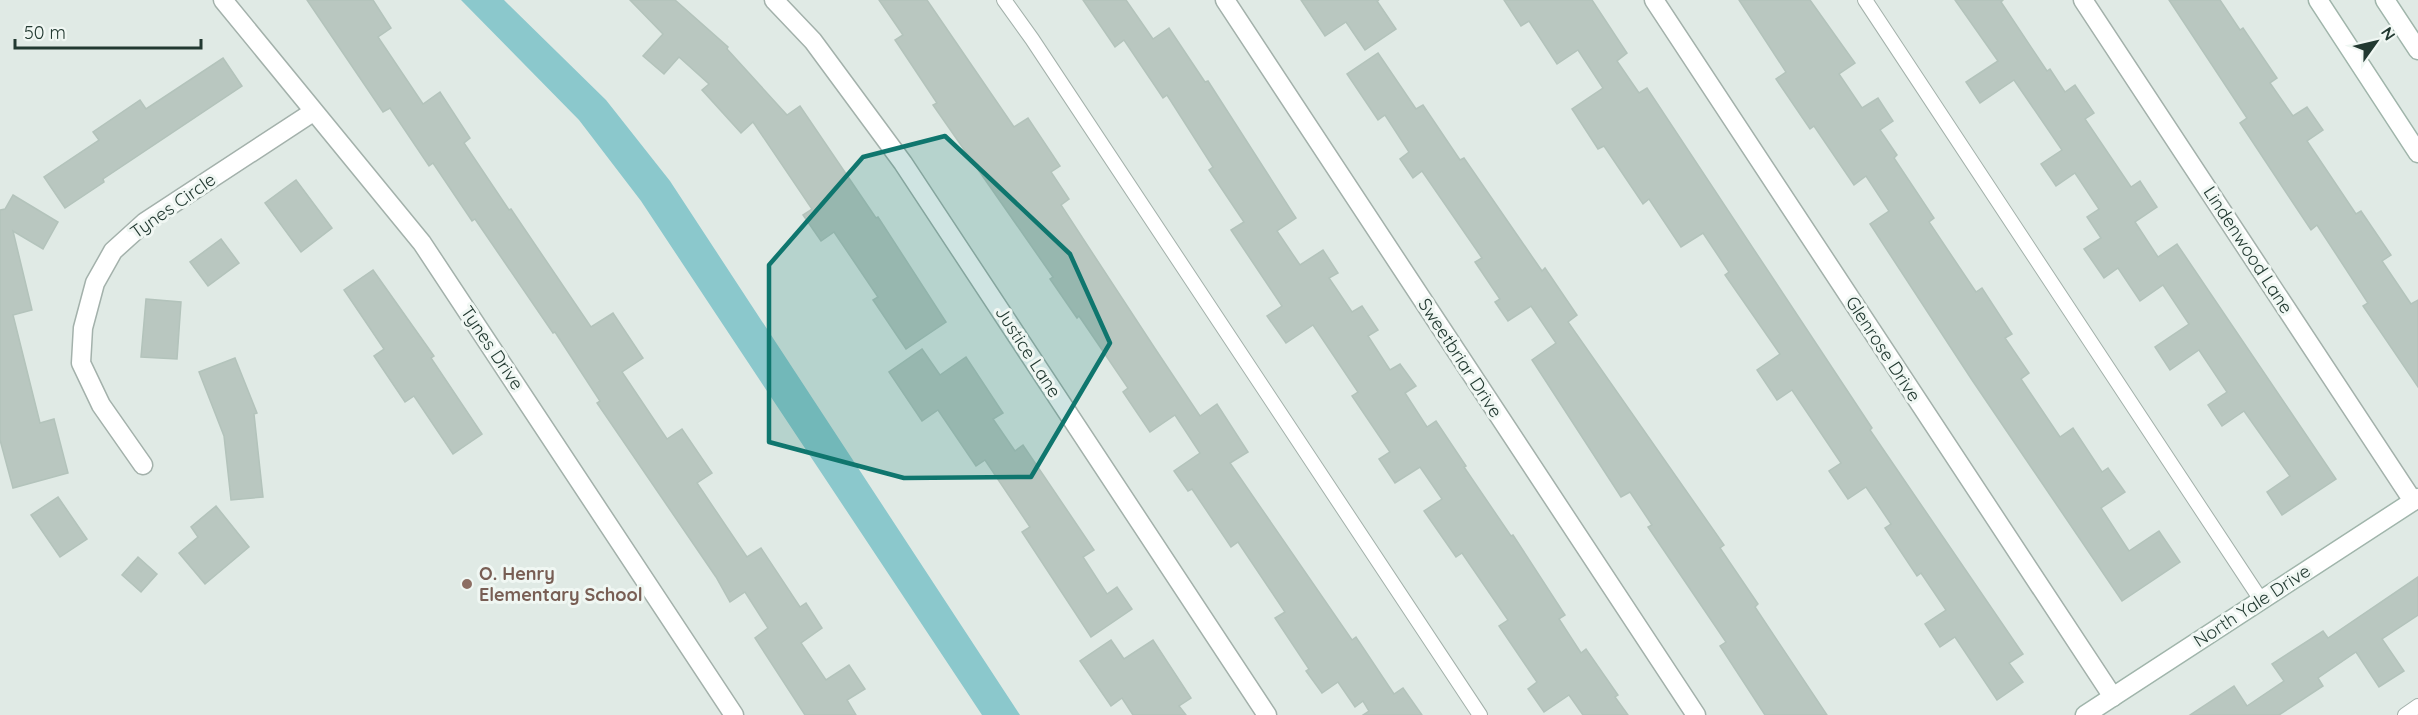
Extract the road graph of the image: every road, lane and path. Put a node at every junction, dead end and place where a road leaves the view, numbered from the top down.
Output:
1 (223, 0) edge
2 (774, 0) edge
3 (1004, 0) edge
4 (1225, 0) edge
5 (1654, 0) edge
6 (1865, 0) edge
7 (2083, 0) edge
8 (2318, 0) edge
9 (2385, 0) edge
10 (2418, 50) edge
11 (313, 112) junction
12 (2418, 153) edge
13 (143, 465) dead end
14 (2416, 499) edge
15 (2261, 600) junction
16 (2113, 697) junction
17 (2418, 706) edge
18 (734, 715) edge
19 (1267, 715) edge
20 (1480, 715) edge
21 (1696, 715) edge
22 (2085, 715) edge
23 (2405, 715) edge

1 - 11 street, Tynes Drive
2 - 19 street, Justice Lane
3 - 20 lane
4 - 21 street, Sweetbriar Drive
5 - 16 street, Glenrose Drive
6 - 15 lane
7 - 14 street, Lindenwood Lane
8 - 12 street
9 - 10 street
11 - 13 street, Tynes Circle
11 - 18 street, Tynes Drive
14 - 15 street, North Yale Drive
15 - 16 street, North Yale Drive
16 - 22 street, North Yale Drive
17 - 23 lane

